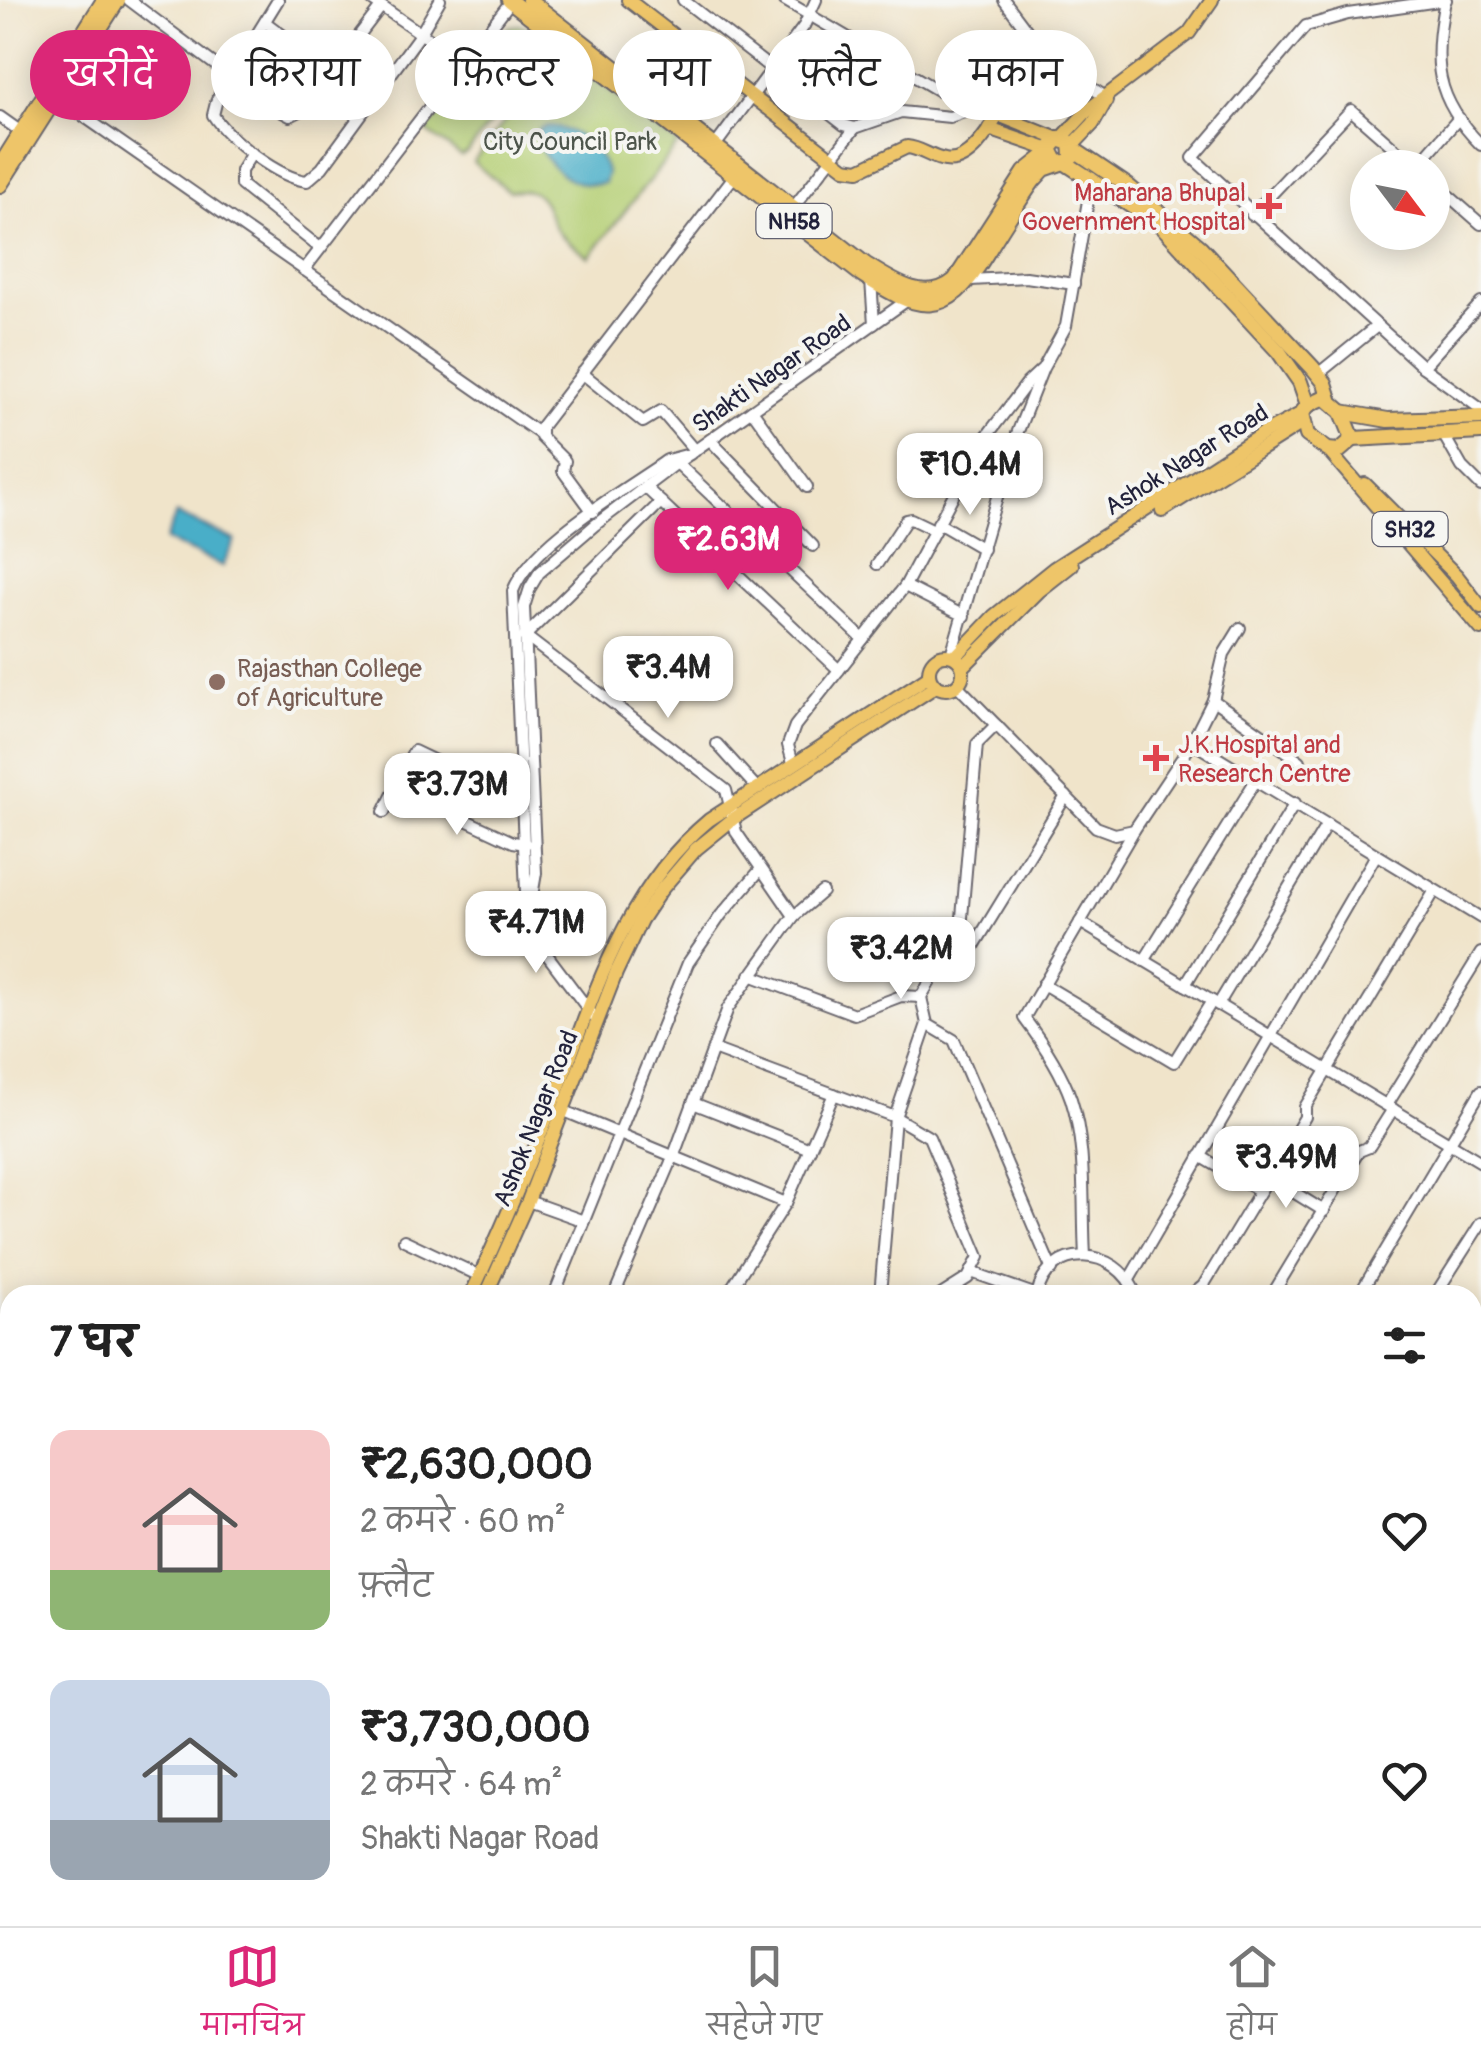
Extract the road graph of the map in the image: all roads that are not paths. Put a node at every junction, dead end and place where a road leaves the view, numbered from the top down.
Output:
1 (104, 0) edge
2 (118, 0) edge
3 (128, 0) edge
4 (278, 0) edge
5 (440, 0) edge
6 (529, 0) edge
7 (628, 0) edge
8 (683, 0) edge
9 (784, 0) edge
10 (816, 0) edge
11 (1004, 0) edge
12 (1212, 0) edge
13 (1445, 0) edge
14 (510, 1) edge
15 (376, 4) edge
16 (808, 15) junction
17 (265, 22) junction
18 (87, 30) edge
19 (97, 30) edge
20 (260, 30) edge
21 (276, 30) edge
22 (359, 30) edge
23 (416, 30) edge
24 (423, 30) edge
25 (488, 30) edge
26 (666, 30) edge
27 (798, 30) edge
28 (1026, 30) edge
29 (415, 41) edge
30 (211, 63) edge
31 (765, 64) edge
32 (613, 66) edge
33 (765, 80) edge
34 (935, 89) edge
35 (1097, 91) edge
36 (745, 92) edge
37 (752, 98) junction
38 (1107, 98) junction
39 (935, 115) edge
40 (0, 117) edge
41 (1459, 118) junction
42 (35, 120) edge
43 (88, 120) edge
44 (217, 120) edge
45 (420, 120) edge
46 (682, 120) edge
47 (837, 120) edge
48 (995, 120) edge
49 (1010, 120) edge
50 (855, 128) junction
51 (990, 130) junction
52 (26, 135) junction
53 (1481, 145) edge
54 (715, 146) junction
55 (1061, 150) junction
56 (1397, 150) edge
57 (1431, 150) edge
58 (252, 153) junction
59 (831, 160) junction
60 (0, 166) edge
61 (735, 175) junction
62 (1092, 178) junction
63 (0, 185) edge
64 (1450, 197) edge
65 (793, 208) junction
66 (1252, 215) junction
67 (1481, 224) edge
68 (320, 248) junction
69 (304, 270) junction
70 (871, 280) junction
71 (970, 280) junction
72 (1074, 284) junction
73 (910, 299) junction
74 (1481, 303) edge
75 (874, 324) junction
76 (1377, 326) junction
77 (1043, 368) junction
78 (1423, 368) junction
79 (582, 373) junction
80 (1318, 374) junction
81 (1330, 399) junction
82 (1481, 409) edge
83 (752, 410) junction
84 (1342, 412) junction
85 (1305, 413) junction
86 (1481, 417) edge
87 (1442, 432) junction
88 (1481, 432) edge
89 (540, 434) junction
90 (1352, 439) junction
91 (710, 440) junction
92 (1334, 450) junction
93 (693, 452) junction
94 (676, 463) junction
95 (1481, 486) edge
96 (645, 487) junction
97 (807, 487) dead end
98 (661, 502) junction
99 (593, 512) junction
100 (936, 526) junction
101 (813, 546) dead end
102 (983, 549) junction
103 (877, 564) dead end
104 (905, 586) junction
105 (1481, 607) edge
106 (964, 616) junction
107 (1240, 628) dead end
108 (1481, 629) edge
109 (863, 640) junction
110 (514, 641) junction
111 (526, 641) junction
112 (956, 660) junction
113 (839, 670) junction
114 (932, 681) junction
115 (957, 685) junction
116 (1213, 700) junction
117 (996, 725) junction
118 (717, 744) dead end
119 (1190, 746) junction
120 (1300, 762) dead end
121 (793, 763) junction
122 (470, 778) junction
123 (1256, 780) junction
124 (756, 788) junction
125 (1066, 796) junction
126 (521, 802) junction
127 (1295, 803) junction
128 (384, 812) dead end
129 (732, 812) junction
130 (1327, 824) junction
131 (1134, 830) junction
132 (529, 844) junction
133 (1376, 855) junction
134 (762, 868) junction
135 (822, 892) dead end
136 (1434, 892) junction
137 (794, 916) junction
138 (1481, 918) edge
139 (1080, 922) junction
140 (950, 948) junction
141 (1481, 953) edge
142 (1144, 960) junction
143 (750, 975) junction
144 (1044, 984) junction
145 (1186, 985) junction
146 (920, 997) junction
147 (1215, 1003) junction
148 (592, 1016) junction
149 (928, 1024) junction
150 (1270, 1036) junction
151 (713, 1049) junction
152 (1327, 1069) junction
153 (1481, 1091) edge
154 (834, 1094) junction
155 (693, 1103) junction
156 (1390, 1107) junction
157 (564, 1111) junction
158 (894, 1116) junction
159 (619, 1132) junction
160 (1450, 1143) junction
161 (810, 1149) junction
162 (674, 1155) junction
163 (1200, 1156) junction
164 (1481, 1162) edge
165 (1269, 1177) junction
166 (1260, 1191) junction
167 (528, 1201) junction
168 (786, 1203) junction
169 (1324, 1211) junction
170 (584, 1221) junction
171 (1481, 1223) edge
172 (404, 1240) dead end
173 (1084, 1256) junction
174 (1052, 1270) junction
175 (971, 1272) junction
176 (480, 1276) junction
177 (1130, 1278) junction
178 (476, 1285) edge
179 (490, 1285) edge
180 (558, 1285) edge
181 (618, 1285) edge
182 (733, 1285) edge
183 (881, 1285) edge
184 (957, 1285) edge
185 (1008, 1285) edge
186 (1043, 1285) edge
187 (1132, 1285) edge
188 (1204, 1285) edge
189 (1278, 1285) edge
190 (1365, 1285) edge
191 (1441, 1285) edge

1 - 18 highway
2 - 19 highway
3 - 30 street
4 - 17 street
5 - 24 street
6 - 32 highway, NH58
7 - 26 main road
8 - 31 street
9 - 16 street
10 - 16 street
11 - 28 street
12 - 38 main road
13 - 41 street
13 - 66 street
14 - 25 street
14 - 61 highway, NH58
15 - 22 street
15 - 23 street
16 - 27 street
16 - 34 street
17 - 20 street
17 - 21 street
29 - 58 street
33 - 37 street
35 - 38 street
36 - 37 main road
37 - 54 street
37 - 59 main road
38 - 55 main road
39 - 50 street
40 - 52 street
41 - 53 street
41 - 57 street
42 - 52 highway
43 - 69 street
44 - 58 street
45 - 68 street
46 - 54 highway, NH58
47 - 50 street
48 - 51 main road
49 - 55 main road
50 - 59 street
51 - 55 main road
51 - 59 main road
52 - 60 highway
52 - 63 highway
54 - 65 highway, NH58
55 - 62 highway
55 - 65 highway, NH58
55 - 71 highway
55 - 80 highway
56 - 66 street
58 - 68 street
59 - 65 street
61 - 70 highway, NH58
61 - 79 street
62 - 72 street
62 - 85 highway
64 - 67 street
66 - 76 street
68 - 69 street
69 - 89 street
70 - 73 highway, NH58
70 - 75 street, Shakti Nagar Road
71 - 72 street
71 - 73 highway
72 - 77 street
73 - 75 street, Shakti Nagar Road
74 - 78 street
75 - 83 street, Shakti Nagar Road
76 - 78 street
76 - 80 street
77 - 100 street
77 - 102 street
78 - 82 street
79 - 89 street
79 - 93 street
80 - 81 highway
81 - 84 highway
81 - 85 highway
83 - 91 street, Shakti Nagar Road
83 - 97 street
84 - 86 highway
84 - 90 highway
85 - 92 highway
85 - 112 main road
87 - 88 highway
87 - 90 highway
87 - 95 street
89 - 99 street
90 - 92 highway
91 - 93 street, Shakti Nagar Road
91 - 101 street
92 - 105 main road, SH32
92 - 108 main road
93 - 94 street, Shakti Nagar Road
93 - 99 street, Shakti Nagar Road
94 - 96 street, Shakti Nagar Road
94 - 109 street
96 - 98 street
96 - 111 street, Shakti Nagar Road
98 - 111 street
98 - 113 street
99 - 110 street, Shakti Nagar Road
100 - 102 street
100 - 103 street
100 - 104 street
102 - 106 street
104 - 106 street
104 - 109 street
106 - 112 street
107 - 116 street
109 - 113 street
110 - 111 street
110 - 126 street, Shakti Nagar Road
111 - 129 street
111 - 132 street, Shakti Nagar Road
112 - 114 main road
112 - 115 main road
113 - 121 street
114 - 115 main road
114 - 121 main road
114 - 129 main road, Ashok Nagar Road
115 - 117 street
116 - 119 street
116 - 120 street
117 - 125 street
117 - 140 street
118 - 124 street
119 - 123 street
119 - 131 street
121 - 124 main road
122 - 126 street
122 - 128 street
122 - 132 street
123 - 127 street
123 - 142 street
124 - 129 main road
125 - 131 street
125 - 140 street
126 - 132 street, Shakti Nagar Road
127 - 130 street
127 - 145 street
129 - 134 street
129 - 148 main road, Ashok Nagar Road
130 - 133 street
130 - 147 street
131 - 139 street
132 - 148 street, Shakti Nagar Road
133 - 136 street
133 - 150 street
134 - 137 street
134 - 159 street
135 - 137 street
136 - 138 street
136 - 152 street
137 - 143 street
139 - 142 street
139 - 144 street
140 - 146 street
141 - 156 street
142 - 145 street
143 - 146 street
143 - 151 street
144 - 147 street
144 - 173 street
145 - 147 street
146 - 149 street
147 - 150 street
148 - 157 main road, Ashok Nagar Road
148 - 176 main road
149 - 158 street
149 - 174 street
150 - 152 street
150 - 163 street
151 - 154 street
151 - 155 street
152 - 156 street
152 - 165 street
153 - 160 street
154 - 158 street
154 - 161 street
155 - 161 street
155 - 162 street
156 - 160 street
156 - 169 street
157 - 159 street
157 - 167 main road, Ashok Nagar Road
158 - 175 street
158 - 183 street
159 - 162 street
159 - 170 street
160 - 164 street
160 - 190 street
161 - 168 street
162 - 168 street
162 - 181 street
163 - 166 street
163 - 177 street
165 - 166 street
165 - 169 street
166 - 188 street
167 - 170 street
167 - 179 main road, Ashok Nagar Road
168 - 182 street
169 - 189 street
170 - 180 street
171 - 191 street
172 - 176 street
173 - 174 street
173 - 177 street
174 - 186 street
175 - 184 street
175 - 185 street
176 - 178 main road
177 - 187 street

